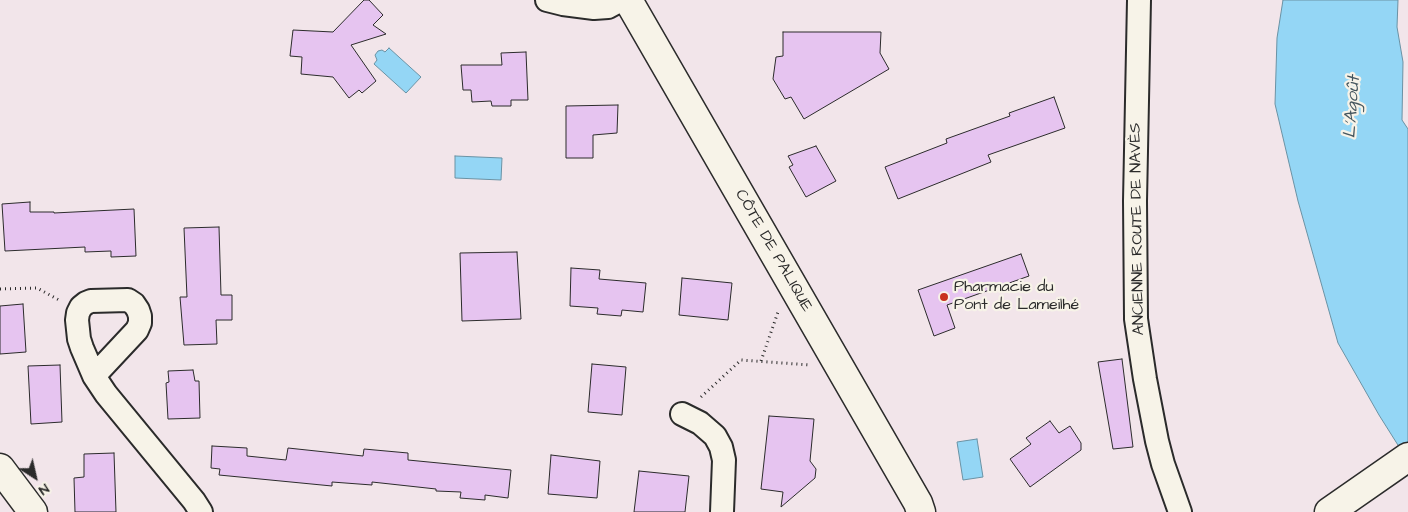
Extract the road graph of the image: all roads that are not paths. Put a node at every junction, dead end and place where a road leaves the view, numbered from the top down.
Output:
1 (546, 0) edge
2 (1139, 0) edge
3 (619, 2) edge
4 (94, 376) dead end
5 (682, 414) road end
6 (1408, 457) edge
7 (0, 468) edge
8 (922, 509) edge
9 (28, 511) edge
10 (201, 512) edge
11 (722, 512) edge
12 (1180, 512) edge
13 (1330, 512) edge

1 - 3 street
2 - 12 street, ANCIENNE ROUTE DE NAVÈS
3 - 8 main road, CÔTE DE PALIQUE
4 - 10 street
5 - 11 street
6 - 13 main road
7 - 9 main road

